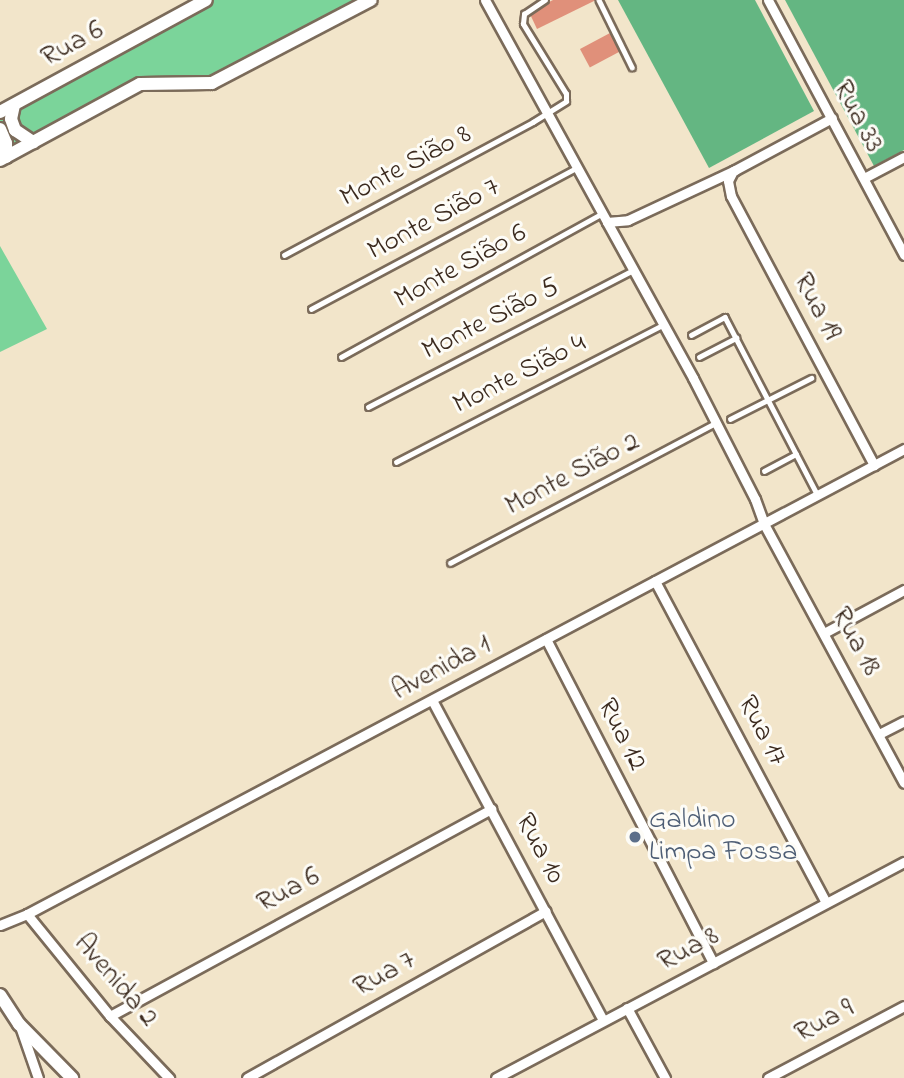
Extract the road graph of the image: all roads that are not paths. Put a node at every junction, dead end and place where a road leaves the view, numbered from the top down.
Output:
1 (206, 0) edge
2 (371, 0) edge
3 (485, 0) edge
4 (545, 0) edge
5 (599, 0) edge
6 (768, 0) edge
7 (632, 67) dead end
8 (13, 105) junction
9 (0, 112) edge
10 (547, 114) junction
11 (832, 118) junction
12 (0, 129) edge
13 (33, 142) junction
14 (904, 157) edge
15 (3, 159) edge
16 (576, 168) junction
17 (735, 170) junction
18 (864, 178) junction
19 (604, 218) junction
20 (904, 255) edge
21 (284, 256) dead end
22 (633, 271) junction
23 (311, 309) dead end
24 (663, 325) junction
25 (691, 335) dead end
26 (736, 338) junction
27 (341, 357) dead end
28 (699, 358) dead end
29 (811, 378) dead end
30 (768, 401) junction
31 (368, 407) dead end
32 (730, 419) dead end
33 (716, 423) junction
34 (904, 449) edge
35 (796, 454) junction
36 (396, 462) dead end
37 (874, 465) junction
38 (764, 471) dead end
39 (818, 495) junction
40 (764, 524) junction
41 (450, 563) dead end
42 (655, 581) junction
43 (904, 590) edge
44 (824, 633) junction
45 (546, 639) junction
46 (432, 700) junction
47 (904, 721) edge
48 (878, 734) junction
49 (904, 783) edge
50 (492, 809) junction
51 (904, 862) edge
52 (826, 902) junction
53 (545, 911) junction
54 (27, 914) junction
55 (0, 925) edge
56 (713, 963) junction
57 (0, 995) edge
58 (904, 1006) edge
59 (627, 1008) junction
60 (110, 1016) junction
61 (603, 1020) junction
62 (19, 1024) junction
63 (38, 1078) edge
64 (72, 1078) edge
65 (169, 1078) edge
66 (247, 1078) edge
67 (496, 1078) edge
68 (665, 1078) edge
69 (768, 1078) edge

1 - 8 street, Rua 6
2 - 13 street
3 - 10 street, Rua 18
4 - 10 lane
5 - 7 lane
6 - 11 street, Rua 33
8 - 9 street, Rua 6
8 - 13 street
10 - 16 street, Rua 18
10 - 21 lane, Monte Sião 8
11 - 17 street
11 - 18 street, Rua 33
12 - 15 street
13 - 15 street
14 - 18 street
16 - 19 street, Rua 18
16 - 23 lane, Monte Sião 7
17 - 19 street
17 - 37 street, Rua 19
18 - 20 street, Rua 33
19 - 22 street, Rua 18
19 - 27 lane, Monte Sião 6
22 - 24 street, Rua 18
22 - 31 lane, Monte Sião 5
24 - 33 street, Rua 18
24 - 36 lane, Monte Sião 4
25 - 26 lane
26 - 28 lane
26 - 30 lane
29 - 30 lane
30 - 32 lane
30 - 35 lane
33 - 40 street, Rua 18
33 - 41 lane, Monte Sião 2
34 - 37 street, Avenida 1
35 - 38 lane
35 - 39 lane
37 - 39 street, Avenida 1
39 - 40 street, Avenida 1
40 - 42 street, Avenida 1
40 - 44 street, Rua 18
42 - 45 street, Avenida 1
42 - 52 street, Rua 17
43 - 44 street
44 - 48 street, Rua 18
45 - 46 street, Avenida 1
45 - 56 street, Rua 12
46 - 50 street, Rua 10
46 - 54 street, Avenida 1
47 - 48 street
48 - 49 street, Rua 18
50 - 53 street, Rua 10
50 - 60 street, Rua 6
51 - 52 street, Rua 8
52 - 56 street, Rua 8
53 - 61 street, Rua 10
53 - 66 street, Rua 7
54 - 55 street, Avenida 1
54 - 60 street, Avenida 2
56 - 59 street, Rua 8
57 - 62 street
58 - 69 street, Rua 9
59 - 61 street, Rua 8
59 - 68 street
60 - 65 street, Avenida 2
61 - 67 street, Rua 8
62 - 63 street
62 - 64 street

